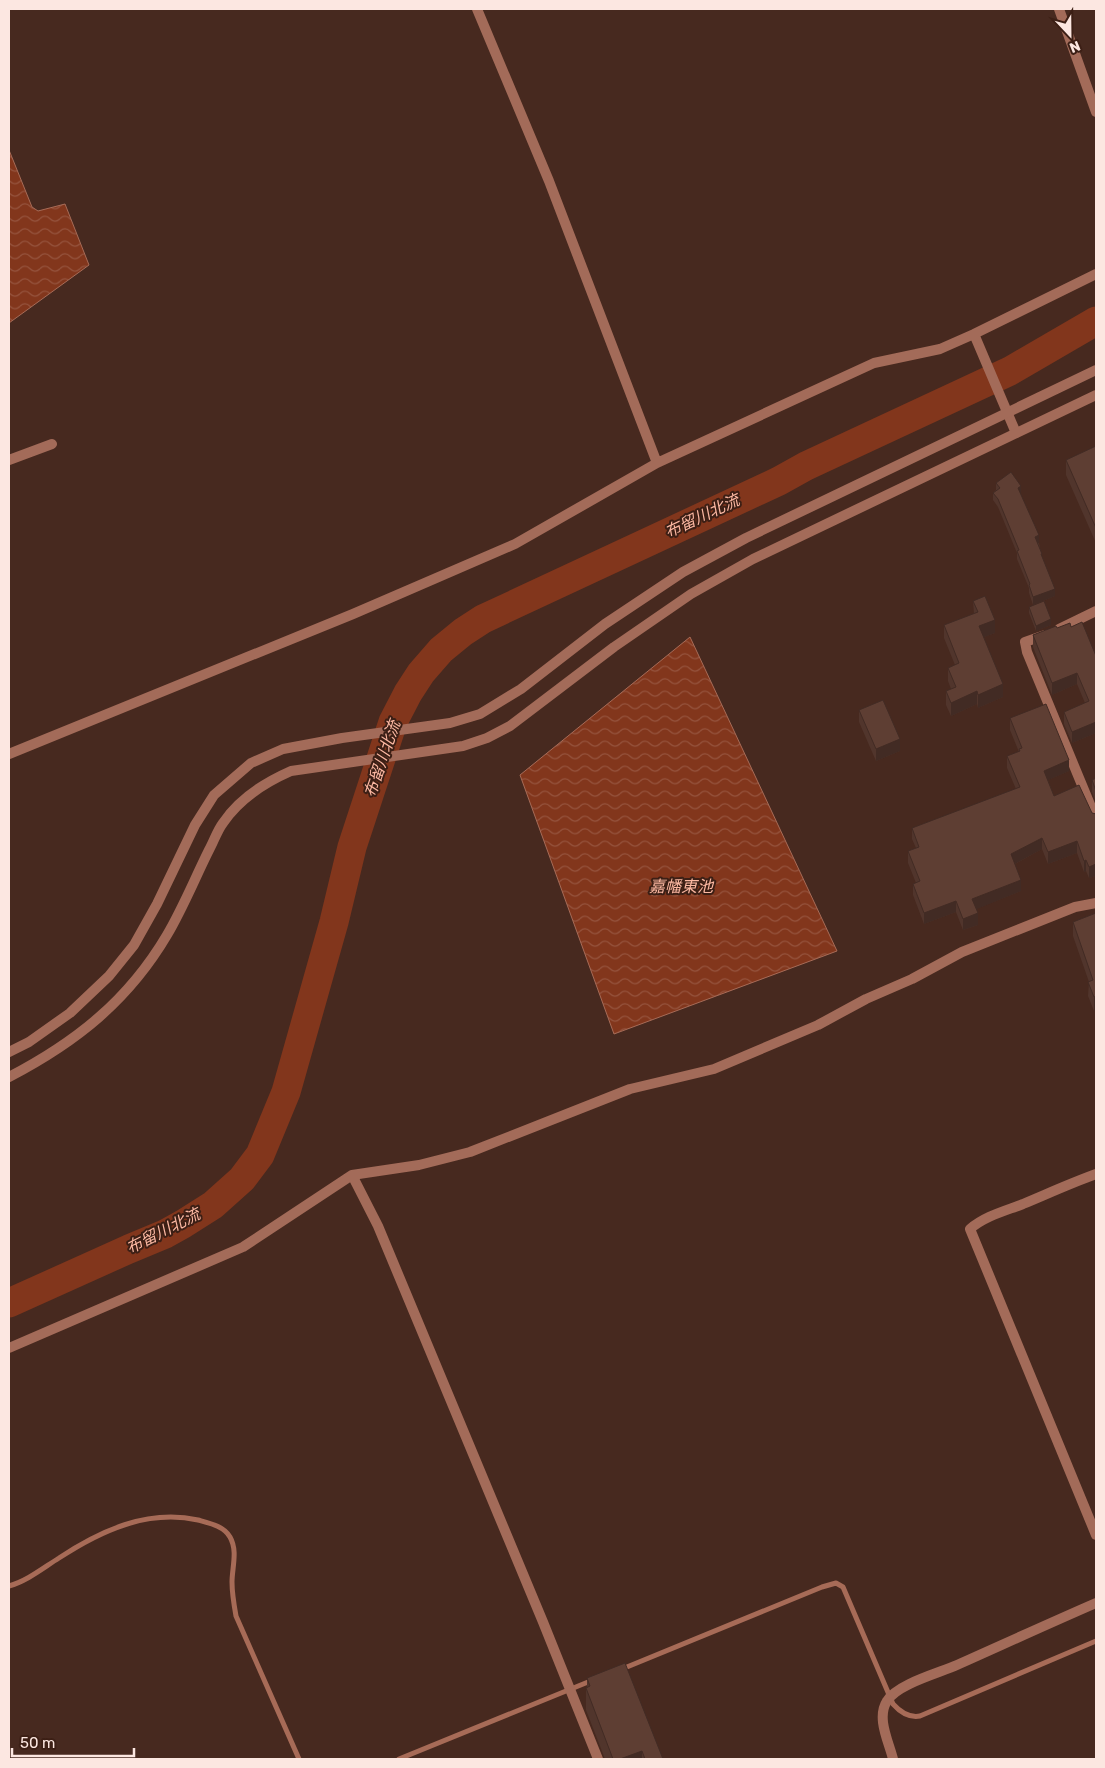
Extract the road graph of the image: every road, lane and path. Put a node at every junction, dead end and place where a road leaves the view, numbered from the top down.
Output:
1 (477, 9) edge
2 (1059, 9) edge
3 (1096, 112) edge
4 (1096, 274) edge
5 (976, 338) junction
6 (1096, 370) edge
7 (1096, 394) edge
8 (1007, 413) junction
9 (1016, 433) junction
10 (52, 444) dead end
11 (9, 460) edge
12 (657, 463) junction
13 (1096, 611) edge
14 (9, 754) edge
15 (1096, 819) edge
16 (1096, 903) edge
17 (9, 1052) edge
18 (9, 1077) edge
19 (352, 1174) junction
20 (1096, 1174) edge
21 (9, 1348) edge
22 (1096, 1534) edge
23 (1096, 1603) edge
24 (598, 1759) edge
25 (893, 1759) edge

1 - 12 street
2 - 3 street
4 - 5 street
5 - 8 street
5 - 12 street
6 - 8 street
7 - 9 street
8 - 9 street
8 - 17 street
9 - 18 street
10 - 11 street
12 - 14 street
13 - 15 street
16 - 19 street
19 - 21 street
19 - 24 street
20 - 22 street
23 - 25 street

